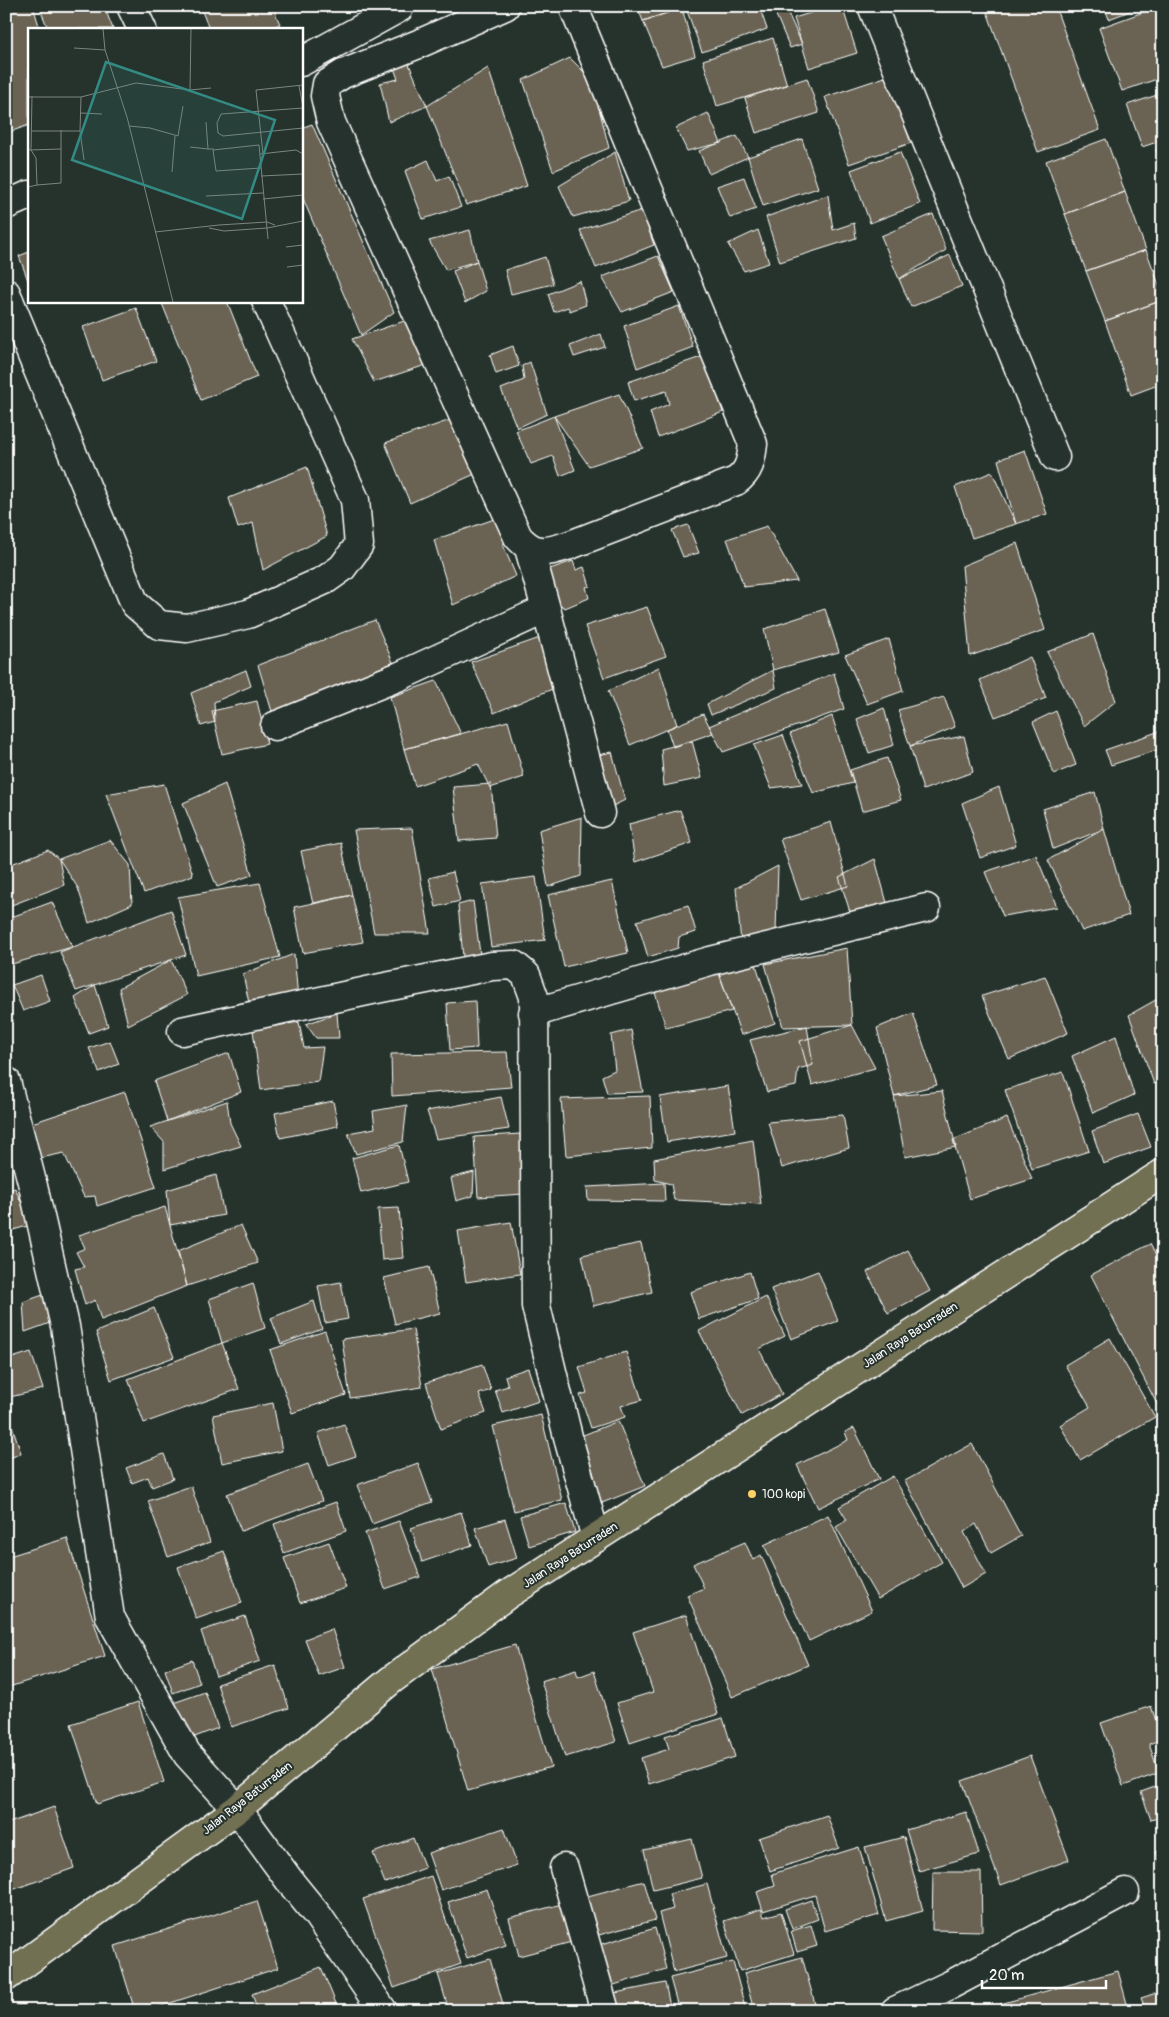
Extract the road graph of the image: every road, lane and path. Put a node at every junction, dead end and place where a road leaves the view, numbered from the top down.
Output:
1 (131, 6) edge
2 (505, 6) edge
3 (573, 6) edge
4 (872, 6) edge
5 (398, 7) edge
6 (142, 28) edge
7 (416, 45) junction
8 (302, 61) edge
9 (28, 195) edge
10 (6, 205) edge
11 (6, 293) edge
12 (266, 302) edge
13 (1055, 457) dead end
14 (529, 548) junction
15 (546, 609) junction
16 (275, 726) dead end
17 (600, 813) dead end
18 (926, 908) dead end
19 (533, 1013) junction
20 (182, 1031) dead end
21 (6, 1080) edge
22 (1163, 1173) edge
23 (596, 1538) junction
24 (237, 1809) junction
25 (564, 1868) dead end
26 (1125, 1892) dead end
27 (6, 1977) edge
28 (383, 2011) edge
29 (604, 2011) edge
30 (895, 2011) edge

1 - 6 street
2 - 7 street
3 - 14 street
4 - 13 street
5 - 7 street
5 - 8 street
7 - 14 street
9 - 10 street
11 - 12 street
14 - 15 street
15 - 16 street
15 - 17 street
18 - 19 street
19 - 20 street
19 - 23 street
21 - 24 street
22 - 23 main road, Jalan Raya Baturraden
23 - 24 main road, Jalan Raya Baturraden
24 - 27 main road, Jalan Raya Baturraden
24 - 28 street
25 - 29 street
26 - 30 street

